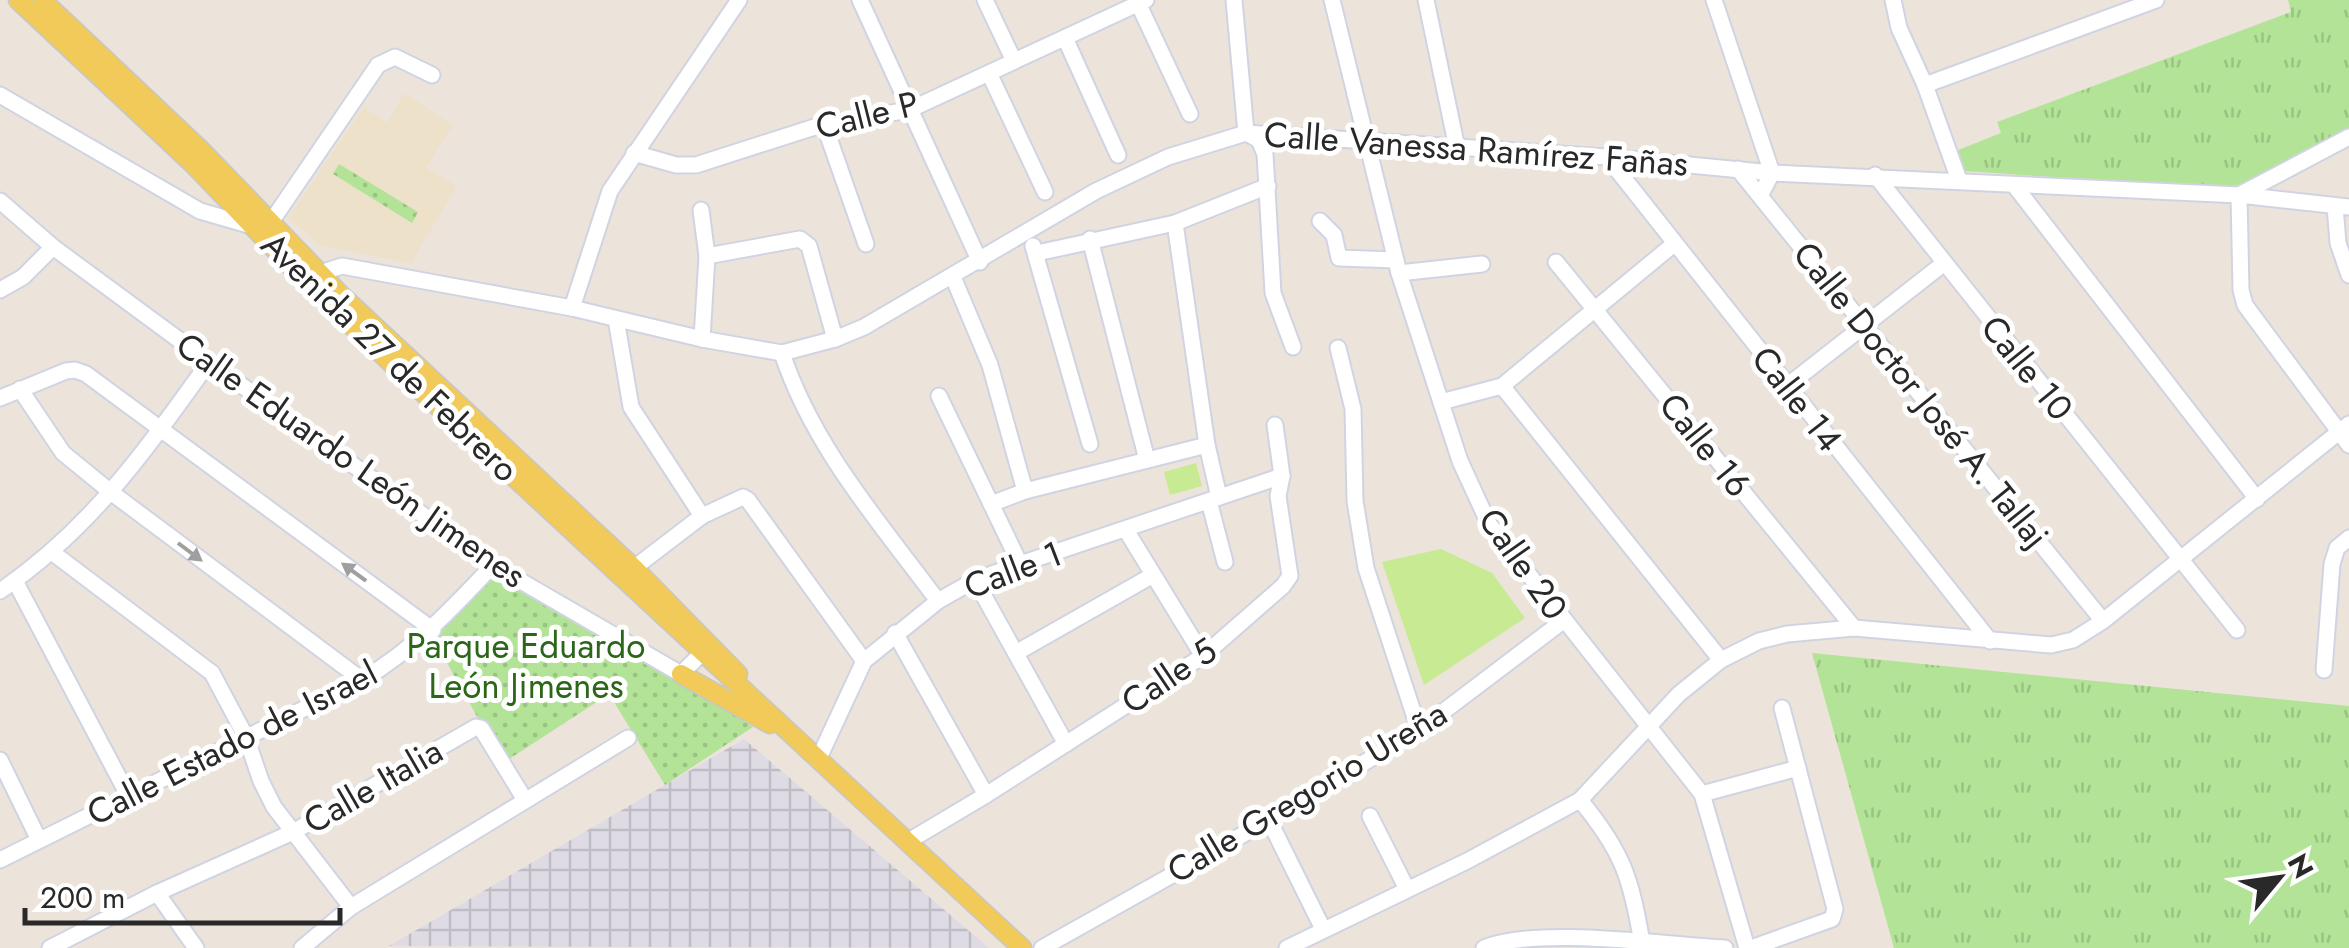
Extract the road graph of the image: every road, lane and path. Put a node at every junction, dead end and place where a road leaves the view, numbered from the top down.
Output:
1 (18, 0) edge
2 (42, 0) edge
3 (737, 0) edge
4 (860, 0) edge
5 (986, 0) edge
6 (1234, 0) edge
7 (1332, 0) edge
8 (1426, 0) edge
9 (1714, 0) edge
10 (1894, 0) edge
11 (2156, 0) edge
12 (1142, 2) edge
13 (1113, 7) edge
14 (1065, 38) junction
15 (1014, 61) junction
16 (989, 73) junction
17 (432, 75) dead end
18 (1924, 85) junction
19 (0, 95) edge
20 (909, 110) junction
21 (1190, 114) dead end
22 (824, 124) junction
23 (1246, 133) junction
24 (2349, 138) edge
25 (1370, 143) junction
26 (1458, 148) junction
27 (634, 153) junction
28 (1118, 155) dead end
29 (1607, 157) junction
30 (1738, 169) junction
31 (1772, 173) junction
32 (1875, 175) junction
33 (1917, 178) junction
34 (1959, 180) junction
35 (1268, 186) junction
36 (2014, 186) junction
37 (1045, 192) dead end
38 (1761, 194) junction
39 (2239, 195) junction
40 (1894, 201) junction
41 (0, 202) edge
42 (2342, 206) edge
43 (701, 210) dead end
44 (1320, 221) dead end
45 (1175, 223) junction
46 (261, 224) junction
47 (1026, 233) junction
48 (1090, 239) junction
49 (866, 244) dead end
50 (1674, 244) junction
51 (53, 246) junction
52 (1037, 253) junction
53 (707, 256) junction
54 (980, 262) junction
55 (1556, 262) dead end
56 (1482, 264) dead end
57 (1943, 264) junction
58 (1398, 266) junction
59 (2349, 274) edge
60 (953, 278) junction
61 (315, 279) junction
62 (0, 290) edge
63 (572, 308) junction
64 (1595, 310) junction
65 (616, 319) junction
66 (1865, 326) junction
67 (702, 338) junction
68 (835, 339) junction
69 (1294, 347) dead end
70 (1338, 348) dead end
71 (782, 353) junction
72 (209, 362) junction
73 (1502, 386) junction
74 (1787, 386) junction
75 (20, 390) junction
76 (939, 396) dead end
77 (0, 398) edge
78 (1441, 402) junction
79 (1276, 425) dead end
80 (161, 429) junction
81 (2346, 434) edge
82 (1090, 444) dead end
83 (1207, 446) junction
84 (1147, 460) junction
85 (1282, 476) junction
86 (1026, 491) junction
87 (112, 493) junction
88 (1214, 499) junction
89 (2257, 499) junction
90 (991, 504) junction
91 (702, 516) junction
92 (1126, 530) junction
93 (2349, 538) edge
94 (53, 553) junction
95 (2182, 559) junction
96 (1225, 562) dead end
97 (1020, 564) junction
98 (493, 565) junction
99 (634, 568) junction
100 (1153, 576) junction
101 (975, 580) junction
102 (14, 581) junction
103 (0, 591) edge
104 (938, 601) junction
105 (1562, 620) junction
106 (2103, 622) junction
107 (1854, 628) junction
108 (433, 630) junction
109 (2237, 630) dead end
110 (896, 633) junction
111 (1990, 640) junction
112 (706, 649) junction
113 (1016, 652) junction
114 (1203, 656) junction
115 (1721, 660) junction
116 (864, 661) junction
117 (2324, 670) dead end
118 (681, 674) junction
119 (362, 680) junction
120 (1782, 708) dead end
121 (1647, 727) junction
122 (1419, 730) junction
123 (246, 736) junction
124 (628, 738) dead end
125 (797, 739) junction
126 (1066, 744) junction
127 (0, 760) edge
128 (818, 760) junction
129 (1798, 768) junction
130 (1702, 794) junction
131 (128, 795) junction
132 (986, 795) junction
133 (525, 800) junction
134 (1580, 800) junction
135 (1370, 816) dead end
136 (1268, 820) junction
137 (293, 832) junction
138 (39, 840) junction
139 (906, 842) junction
140 (0, 860) edge
141 (1407, 889) junction
142 (157, 893) junction
143 (351, 906) junction
144 (1323, 930) junction
145 (79, 941) edge
146 (1642, 944) junction
147 (1503, 945) edge
148 (310, 946) edge
149 (50, 948) edge
150 (196, 948) edge
151 (1022, 948) edge
152 (1042, 948) edge
153 (1287, 948) edge
154 (1484, 948) edge
155 (1724, 948) edge
156 (1749, 948) edge

1 - 46 main road, Avenida 27 de Febrero
2 - 46 main road, Avenida 27 de Febrero
3 - 27 street
4 - 20 street
5 - 15 street
6 - 23 street
7 - 25 street, Calle 20
8 - 26 street
9 - 31 street
10 - 18 street
11 - 18 street
12 - 13 street, Calle P
12 - 21 street
13 - 14 street, Calle P
14 - 15 street, Calle P
14 - 28 street
15 - 16 street, Calle P
16 - 20 street, Calle P
16 - 37 street
17 - 46 street
18 - 34 street
19 - 46 street
20 - 22 street, Calle P
20 - 54 street
22 - 27 street, Calle P
22 - 49 street
23 - 25 street, Calle Vanessa Ramírez Fañas
23 - 35 street
23 - 47 street, Calle Vanessa Ramírez Fañas
24 - 39 street
25 - 26 street, Calle Vanessa Ramírez Fañas
25 - 58 street, Calle 20
26 - 29 street, Calle Vanessa Ramírez Fañas
27 - 63 street
29 - 30 street, Calle Vanessa Ramírez Fañas
29 - 50 street, Calle 14
30 - 31 street, Calle Vanessa Ramírez Fañas
30 - 38 street, Calle Doctor José A. Tallaj
31 - 32 street, Calle Vanessa Ramírez Fañas
31 - 38 street
32 - 33 street, Calle Vanessa Ramírez Fañas
32 - 40 street, Calle 10
33 - 34 street, Calle Vanessa Ramírez Fañas
33 - 40 street
34 - 36 street, Calle Vanessa Ramírez Fañas
35 - 45 street
35 - 69 street
36 - 39 street, Calle Vanessa Ramírez Fañas
36 - 89 street
38 - 66 street, Calle Doctor José A. Tallaj
39 - 42 street, Calle Vanessa Ramírez Fañas
39 - 81 street
40 - 57 street, Calle 10
41 - 51 street, Calle Eduardo León Jimenes
42 - 59 street
43 - 53 street
44 - 58 street
45 - 48 street
45 - 83 street
46 - 61 main road, Avenida 27 de Febrero
47 - 52 street
47 - 54 street, Calle Vanessa Ramírez Fañas
48 - 52 street
48 - 84 street
50 - 64 street
50 - 74 street, Calle 14
51 - 62 street
51 - 72 street, Calle Eduardo León Jimenes
52 - 82 street
53 - 67 street
53 - 68 street
54 - 60 street, Calle Vanessa Ramírez Fañas
55 - 64 street, Calle 16
56 - 58 street
57 - 66 street
57 - 95 street, Calle 10
58 - 78 street, Calle 20
60 - 68 street, Calle Vanessa Ramírez Fañas
60 - 86 street
61 - 63 street, Calle Vanessa Ramírez Fañas
61 - 99 main road, Avenida 27 de Febrero
61 - 112 main road, Avenida 27 de Febrero
63 - 65 street, Calle Vanessa Ramírez Fañas
64 - 73 street
64 - 107 street, Calle 16
65 - 67 street, Calle Vanessa Ramírez Fañas
65 - 91 street
66 - 74 street
66 - 106 street, Calle Doctor José A. Tallaj
67 - 71 street, Calle Vanessa Ramírez Fañas
68 - 71 street, Calle Vanessa Ramírez Fañas
70 - 122 street
71 - 104 street
72 - 80 street
72 - 98 street, Calle Eduardo León Jimenes
73 - 78 street
73 - 115 street
74 - 111 street, Calle 14
75 - 77 street
75 - 80 street
75 - 87 street
76 - 90 street
78 - 105 street, Calle 20
79 - 85 street, Calle 5
80 - 87 street
108 -> 80 street
81 - 89 street
83 - 84 street
83 - 88 street
84 - 86 street
85 - 88 street, Calle 1
85 - 114 street, Calle 5
86 - 90 street
87 - 94 street
87 -> 119 street
88 - 92 street, Calle 1
88 - 96 street
89 - 95 street
90 - 97 street
91 - 99 street
91 - 116 street
92 - 97 street, Calle 1
92 - 100 street
93 - 117 street
94 - 102 street
94 - 123 street
95 - 106 street
95 - 109 street, Calle 10
97 - 101 street, Calle 1
98 - 108 street, Calle Estado de Israel
98 - 118 street, Calle Eduardo León Jimenes
99 - 112 main road, Avenida 27 de Febrero
100 - 113 street
100 - 114 street
101 - 104 street, Calle 1
101 - 113 street
102 - 103 street
102 - 131 street
104 - 110 street, Calle 1
105 - 121 street, Calle 20
105 - 122 street, Calle Gregorio Ureña
106 - 111 street
107 - 111 street
107 - 115 street
108 - 119 street, Calle Estado de Israel
110 - 116 street, Calle 1
110 - 132 street
112 - 118 street
112 - 125 main road, Avenida 27 de Febrero
113 - 126 street
114 - 126 street, Calle 5
115 - 121 street
116 - 128 street, Calle 1
118 - 125 main road
119 - 123 street, Calle Estado de Israel
120 - 129 street
121 - 130 street, Calle 20
121 - 134 street
122 - 136 street, Calle Gregorio Ureña
123 - 131 street, Calle Estado de Israel
123 - 137 street
124 - 133 street
125 - 128 main road, Avenida 27 de Febrero
126 - 132 street, Calle 5
127 - 138 street
128 - 139 main road, Avenida 27 de Febrero
129 - 130 street
129 - 156 street
130 - 156 street, Calle 20
131 - 138 street, Calle Estado de Israel
132 - 139 street, Calle 5
133 - 137 street, Calle Italia
133 - 143 street
134 - 141 street
134 - 146 street
135 - 141 street
136 - 144 street
136 - 152 street, Calle Gregorio Ureña
137 - 142 street, Calle Italia
137 - 143 street
138 - 140 street, Calle Estado de Israel
139 - 151 main road, Avenida 27 de Febrero
141 - 144 street
142 - 145 street, Calle Italia
142 - 150 street
143 - 148 street
144 - 153 street
145 - 149 street, Calle Italia
146 - 147 street
146 - 155 street
147 - 154 street

